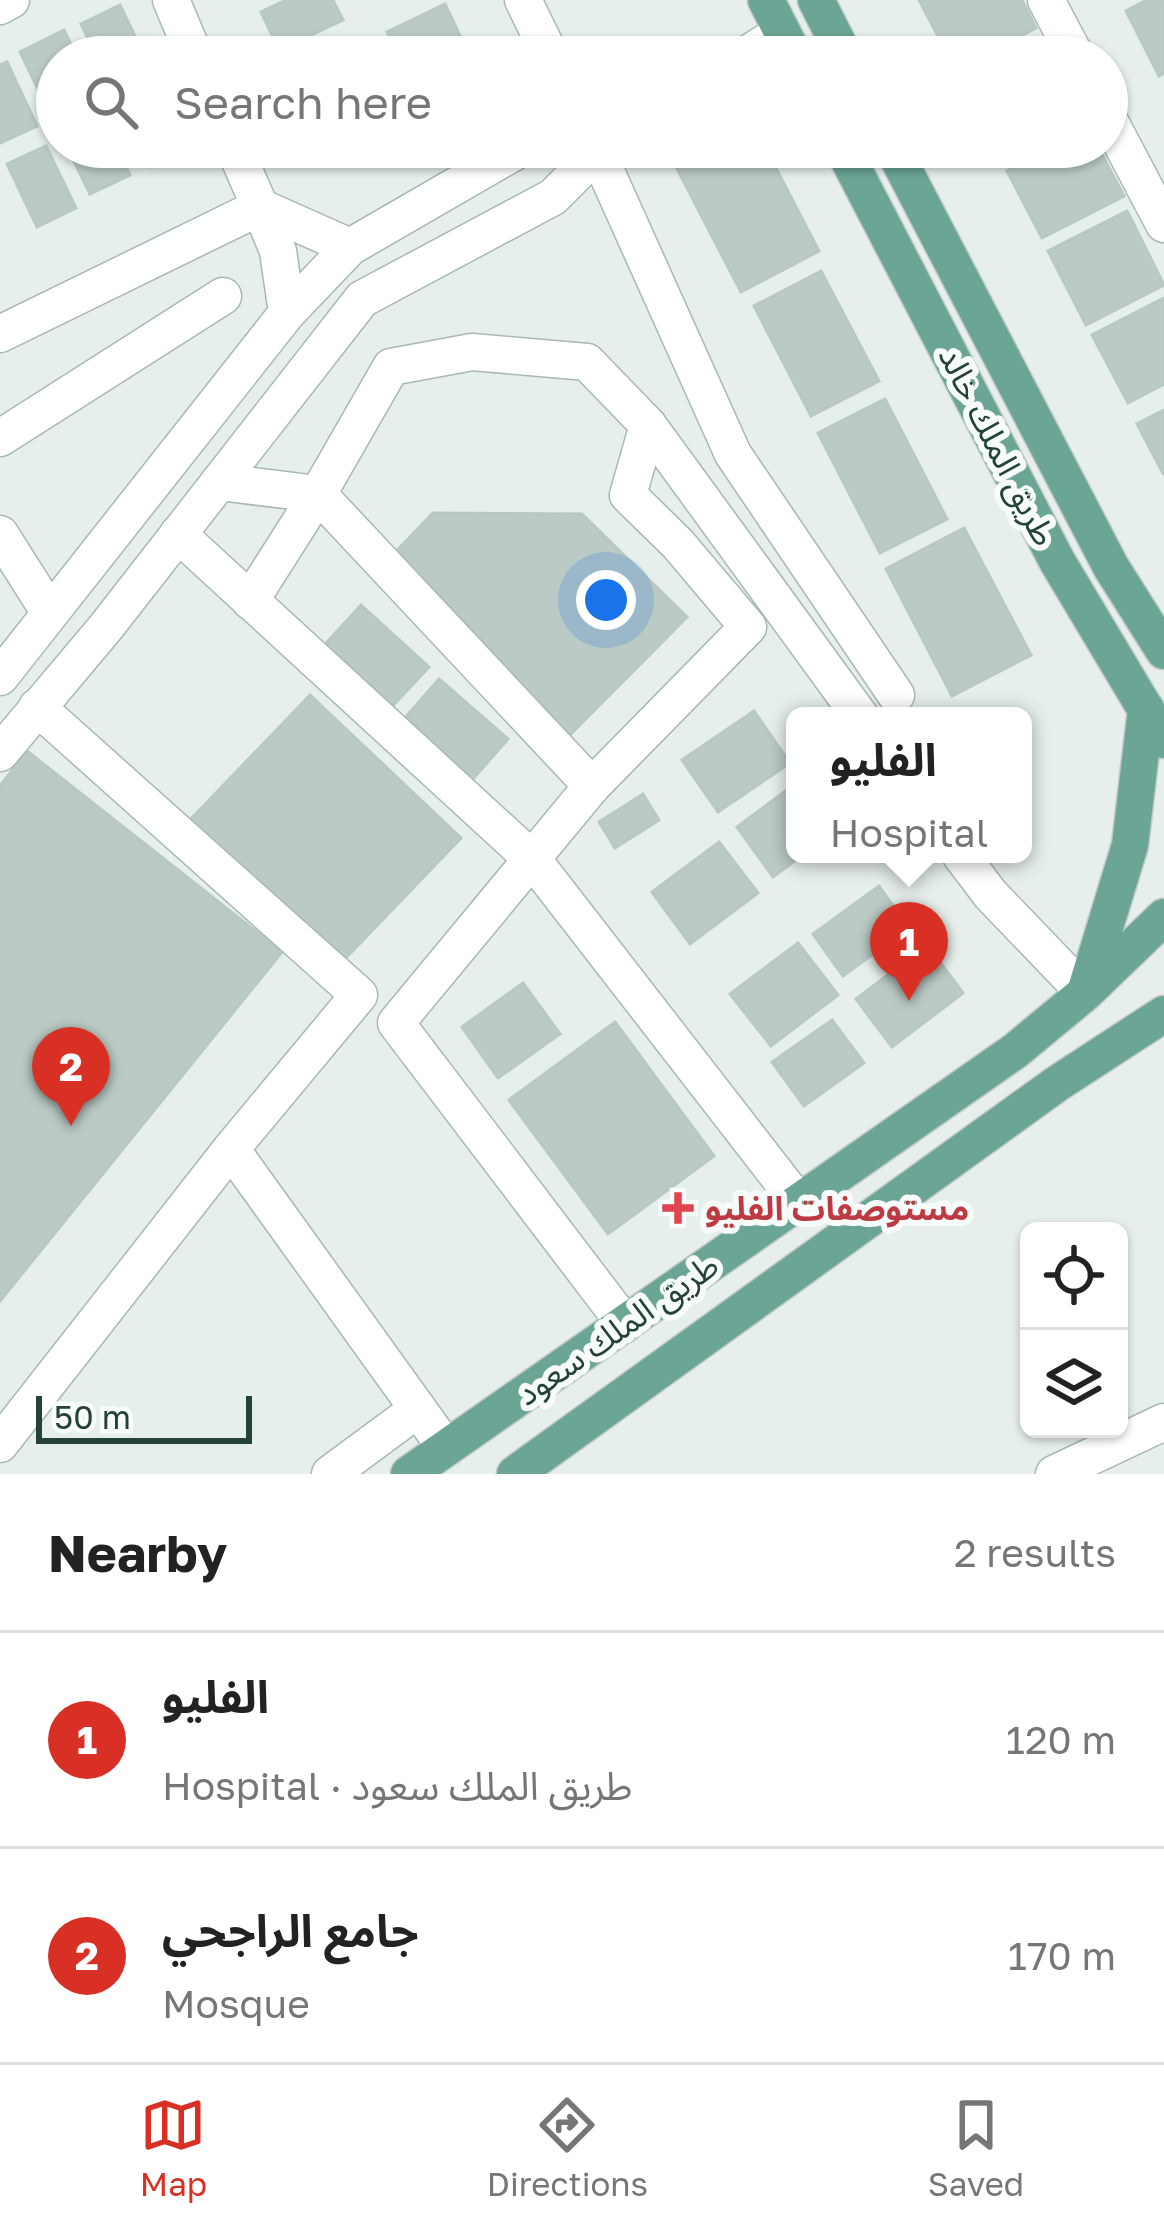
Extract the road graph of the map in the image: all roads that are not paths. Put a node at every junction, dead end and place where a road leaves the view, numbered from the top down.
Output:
1 (11, 0) edge
2 (171, 0) edge
3 (523, 0) edge
4 (816, 0) edge
5 (1046, 0) edge
6 (0, 6) edge
7 (186, 36) edge
8 (541, 36) edge
9 (834, 36) edge
10 (1065, 36) edge
11 (1128, 156) edge
12 (243, 168) edge
13 (487, 168) edge
14 (580, 168) edge
15 (608, 168) edge
16 (853, 168) edge
17 (903, 168) edge
18 (260, 207) junction
19 (1164, 224) edge
20 (350, 247) junction
21 (223, 296) dead end
22 (287, 313) junction
23 (0, 334) edge
24 (648, 425) junction
25 (0, 438) edge
26 (219, 482) junction
27 (319, 494) junction
28 (0, 534) edge
29 (178, 534) junction
30 (250, 601) junction
31 (50, 613) junction
32 (1164, 651) edge
33 (0, 677) edge
34 (896, 695) dead end
35 (37, 707) junction
36 (853, 707) edge
37 (1155, 724) edge
38 (0, 753) edge
39 (592, 786) junction
40 (532, 860) junction
41 (967, 863) edge
42 (1164, 917) edge
43 (1084, 993) junction
44 (1164, 1014) edge
45 (231, 1149) junction
46 (799, 1203) junction
47 (625, 1324) junction
48 (418, 1409) junction
49 (1164, 1422) edge
50 (0, 1444) edge
51 (446, 1448) junction
52 (329, 1474) edge
53 (409, 1474) edge
54 (515, 1474) edge
55 (1054, 1474) edge

1 - 6 street
2 - 7 street
3 - 8 street
4 - 9 main road
5 - 10 street
11 - 19 street
12 - 18 street
13 - 20 street
14 - 26 street
15 - 34 street
16 - 37 main road, طريق الملك خالد
17 - 32 main road, طريق الملك خالد
18 - 20 street
18 - 22 street
18 - 23 street
20 - 22 street
21 - 25 street
22 - 31 street
24 - 27 street
24 - 36 street
24 - 39 street
26 - 27 street
26 - 29 street
27 - 30 street
27 - 39 street
28 - 31 street
29 - 30 street
29 - 35 street
30 - 40 street
31 - 33 street
35 - 38 street
35 - 45 street
37 - 43 main road
39 - 40 street
40 - 46 street
40 - 47 street
41 - 43 street
42 - 43 main road, طريق الملك سعود
43 - 46 main road, طريق الملك سعود
44 - 54 main road, طريق الملك سعود
45 - 48 street
45 - 50 street
46 - 47 main road, طريق الملك سعود
47 - 51 main road, طريق الملك سعود
48 - 51 street
48 - 52 street
49 - 55 street
51 - 53 main road, طريق الملك سعود

